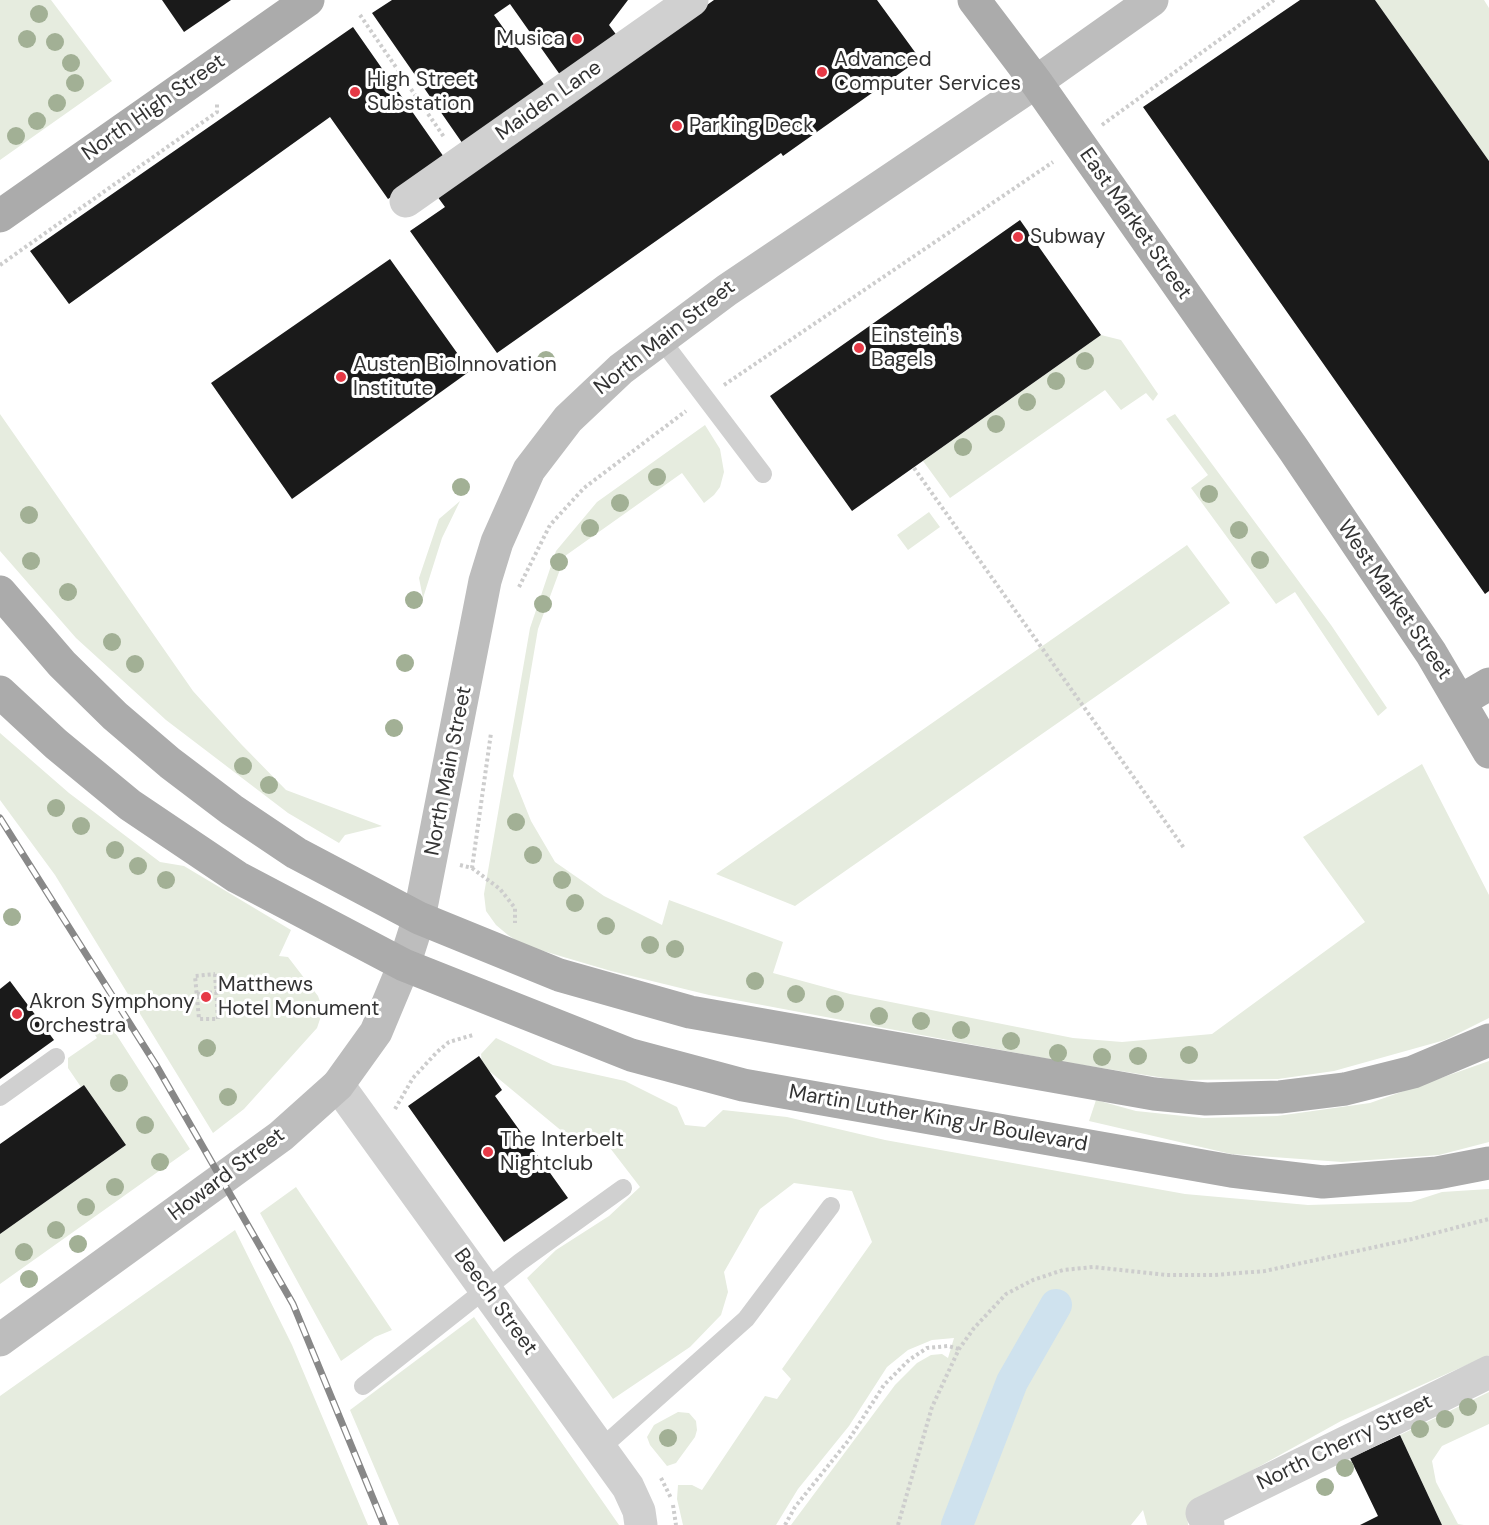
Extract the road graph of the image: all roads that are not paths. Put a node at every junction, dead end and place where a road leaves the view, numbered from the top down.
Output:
1 (308, 0) edge
2 (692, 0) edge
3 (974, 0) edge
4 (1152, 0) edge
5 (1036, 82) junction
6 (406, 201) dead end
7 (0, 216) edge
8 (660, 338) junction
9 (1294, 450) joint
10 (763, 474) dead end
11 (0, 592) edge
12 (1489, 684) edge
13 (0, 692) edge
14 (1460, 701) junction
15 (1489, 752) edge
16 (419, 918) junction
17 (405, 965) junction
18 (1489, 1040) edge
19 (56, 1057) dead end
20 (338, 1085) junction
21 (0, 1097) edge
22 (1489, 1163) edge
23 (623, 1188) dead end
24 (831, 1206) dead end
25 (487, 1291) junction
26 (0, 1340) edge
27 (1489, 1372) edge
28 (363, 1386) dead end
29 (600, 1449) junction
30 (1205, 1519) edge
31 (641, 1525) edge

1 - 7 main road, North High Street
2 - 6 street, Maiden Lane
3 - 5 main road, East Market Street
4 - 5 main road, North Main Street
5 - 8 main road, North Main Street
5 - 9 main road, East Market Street
8 - 10 lane
8 - 16 main road, North Main Street
9 - 14 main road, West Market Street
11 - 16 main road
12 - 14 main road
13 - 17 main road, Martin Luther King Jr Boulevard
14 - 15 main road, West Market Street
16 - 17 main road, North Main Street
16 - 18 main road
17 - 20 main road, Howard Street
17 - 22 main road, Martin Luther King Jr Boulevard
19 - 21 lane
20 - 25 street, Beech Street
20 - 26 main road, Howard Street
23 - 25 lane
24 - 29 lane
25 - 28 lane
25 - 29 street, Beech Street
27 - 30 street, North Cherry Street
29 - 31 street, Beech Street

